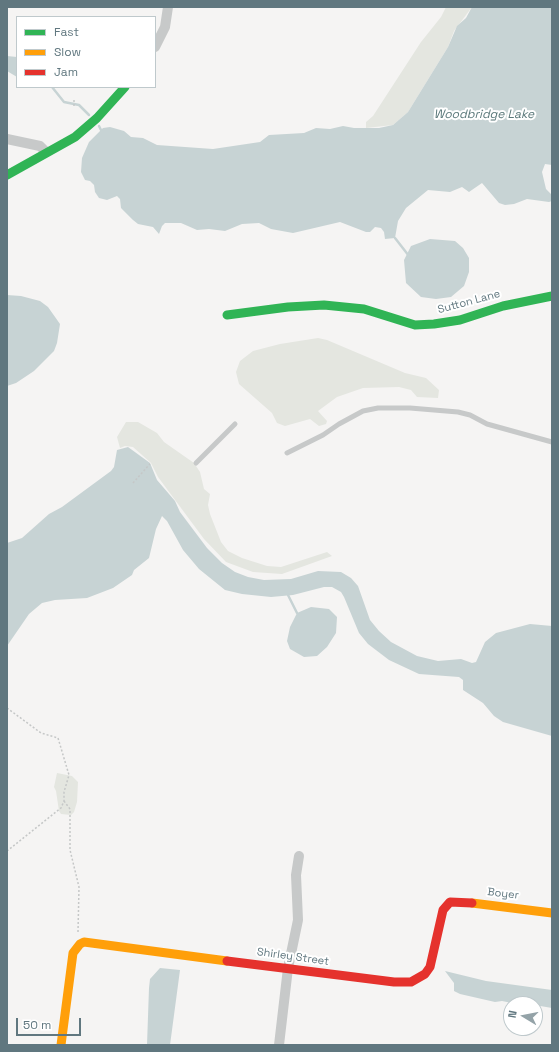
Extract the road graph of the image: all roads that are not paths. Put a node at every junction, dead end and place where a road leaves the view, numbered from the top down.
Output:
1 (168, 7) edge
2 (156, 45) edge
3 (124, 88) edge
4 (7, 139) edge
5 (46, 152) junction
6 (7, 175) edge
7 (552, 296) edge
8 (227, 315) dead end
9 (235, 424) dead end
10 (552, 442) edge
11 (287, 453) dead end
12 (196, 463) dead end
13 (299, 856) dead end
14 (450, 902) joint
15 (552, 913) edge
16 (288, 968) junction
17 (61, 1045) edge
18 (279, 1045) edge

1 - 2 street
3 - 5 street
4 - 5 street
5 - 6 street
7 - 8 street, Sutton Lane
9 - 12 lane
10 - 11 lane
13 - 16 street
14 - 15 street, Boyer
14 - 16 street, Shirley Street
16 - 17 street, Shirley Street
16 - 18 street

